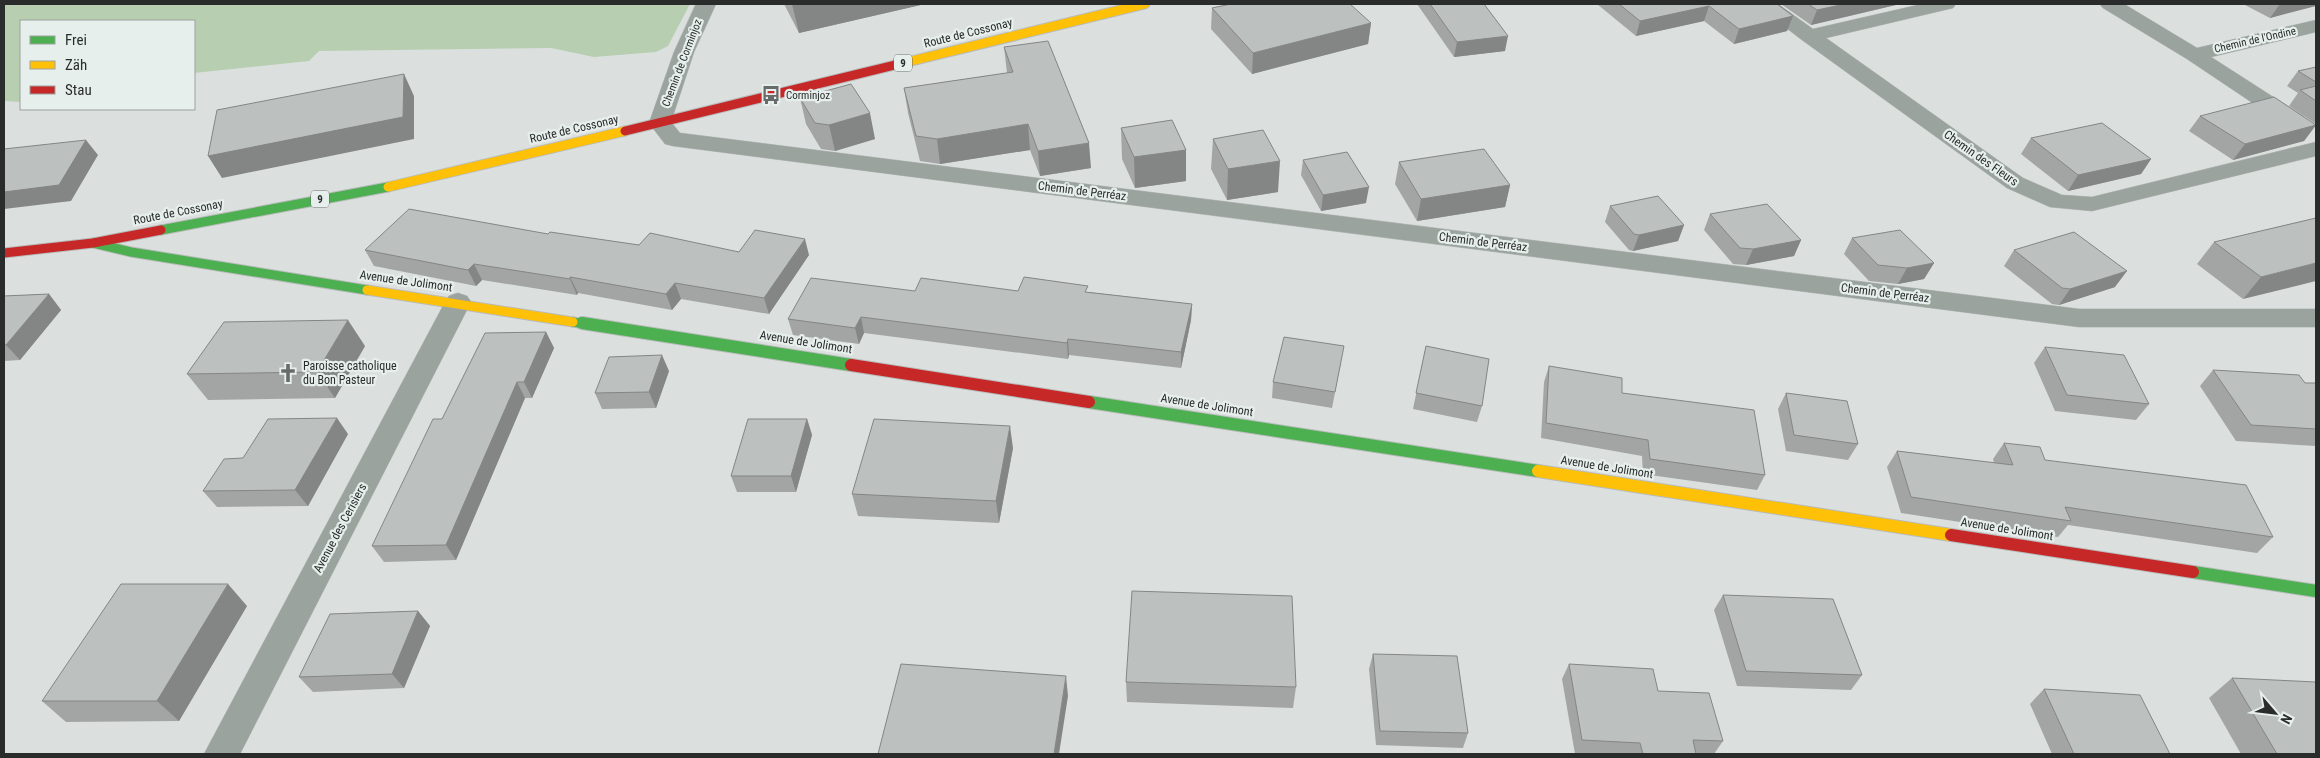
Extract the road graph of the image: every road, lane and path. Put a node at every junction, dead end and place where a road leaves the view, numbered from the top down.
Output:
1 (706, 4) edge
2 (1145, 4) edge
3 (1765, 4) edge
4 (1946, 4) edge
5 (2110, 4) edge
6 (2316, 26) edge
7 (1809, 36) junction
8 (2194, 55) junction
9 (660, 123) junction
10 (2316, 136) edge
11 (2316, 148) edge
12 (93, 243) junction
13 (4, 253) edge
14 (458, 302) junction
15 (2316, 318) edge
16 (2316, 591) edge
17 (222, 754) edge

1 - 9 street, Chemin de Corminjoz
2 - 9 street, Route de Cossonay / 9
3 - 7 street, Chemin des Fleurs
4 - 7 street
5 - 8 street
6 - 8 street, Chemin de l'Ondine
7 - 11 street, Chemin des Fleurs
8 - 10 street
9 - 12 street, Route de Cossonay / 9
9 - 15 street, Chemin de Perréaz
12 - 13 street, Route de Cossonay / 9
12 - 14 street, Avenue de Jolimont
14 - 16 street, Avenue de Jolimont
14 - 17 street, Avenue des Cerisiers

